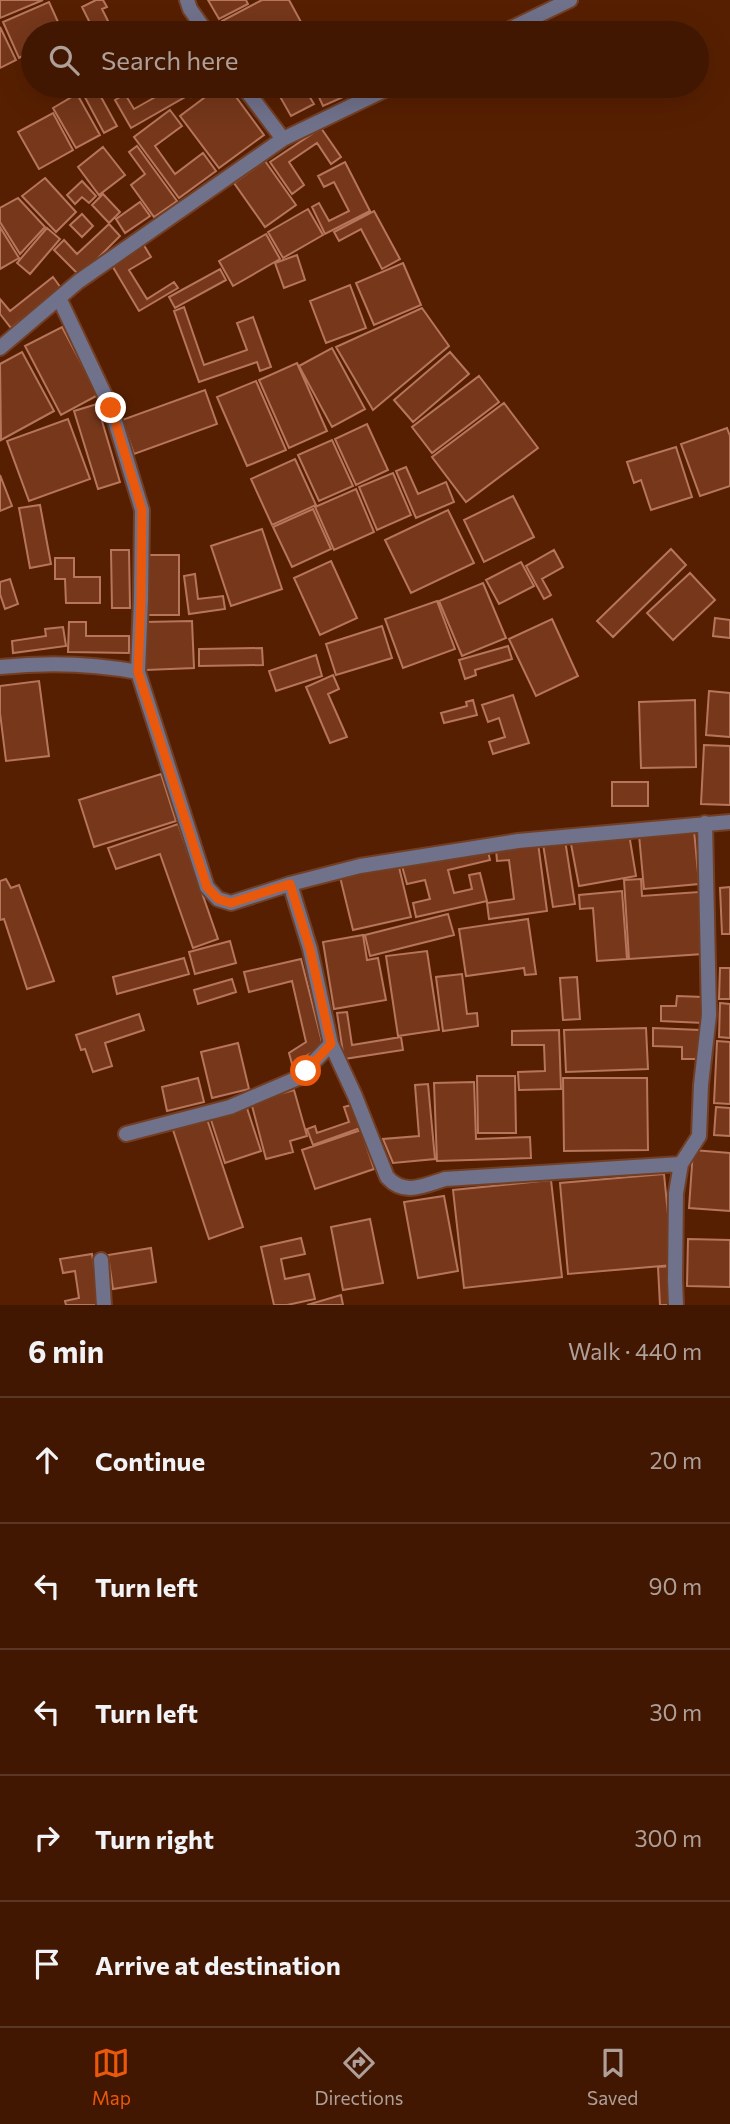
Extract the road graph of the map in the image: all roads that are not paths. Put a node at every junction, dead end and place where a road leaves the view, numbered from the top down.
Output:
1 (187, 0) edge
2 (570, 0) edge
3 (198, 21) edge
4 (527, 21) edge
5 (252, 98) edge
6 (368, 98) edge
7 (283, 139) junction
8 (59, 298) junction
9 (0, 348) edge
10 (0, 667) edge
11 (138, 672) junction
12 (730, 822) edge
13 (705, 823) junction
14 (290, 884) junction
15 (331, 1044) junction
16 (127, 1134) dead end
17 (681, 1164) junction
18 (101, 1260) dead end
19 (104, 1305) edge
20 (676, 1305) edge

1 - 3 street
2 - 4 street
5 - 7 street
6 - 7 street
7 - 8 street
8 - 9 street
8 - 11 street
10 - 11 street
11 - 14 street
12 - 13 street
13 - 14 street
13 - 17 street
14 - 15 street
15 - 16 street
15 - 17 street
17 - 20 street
18 - 19 street

